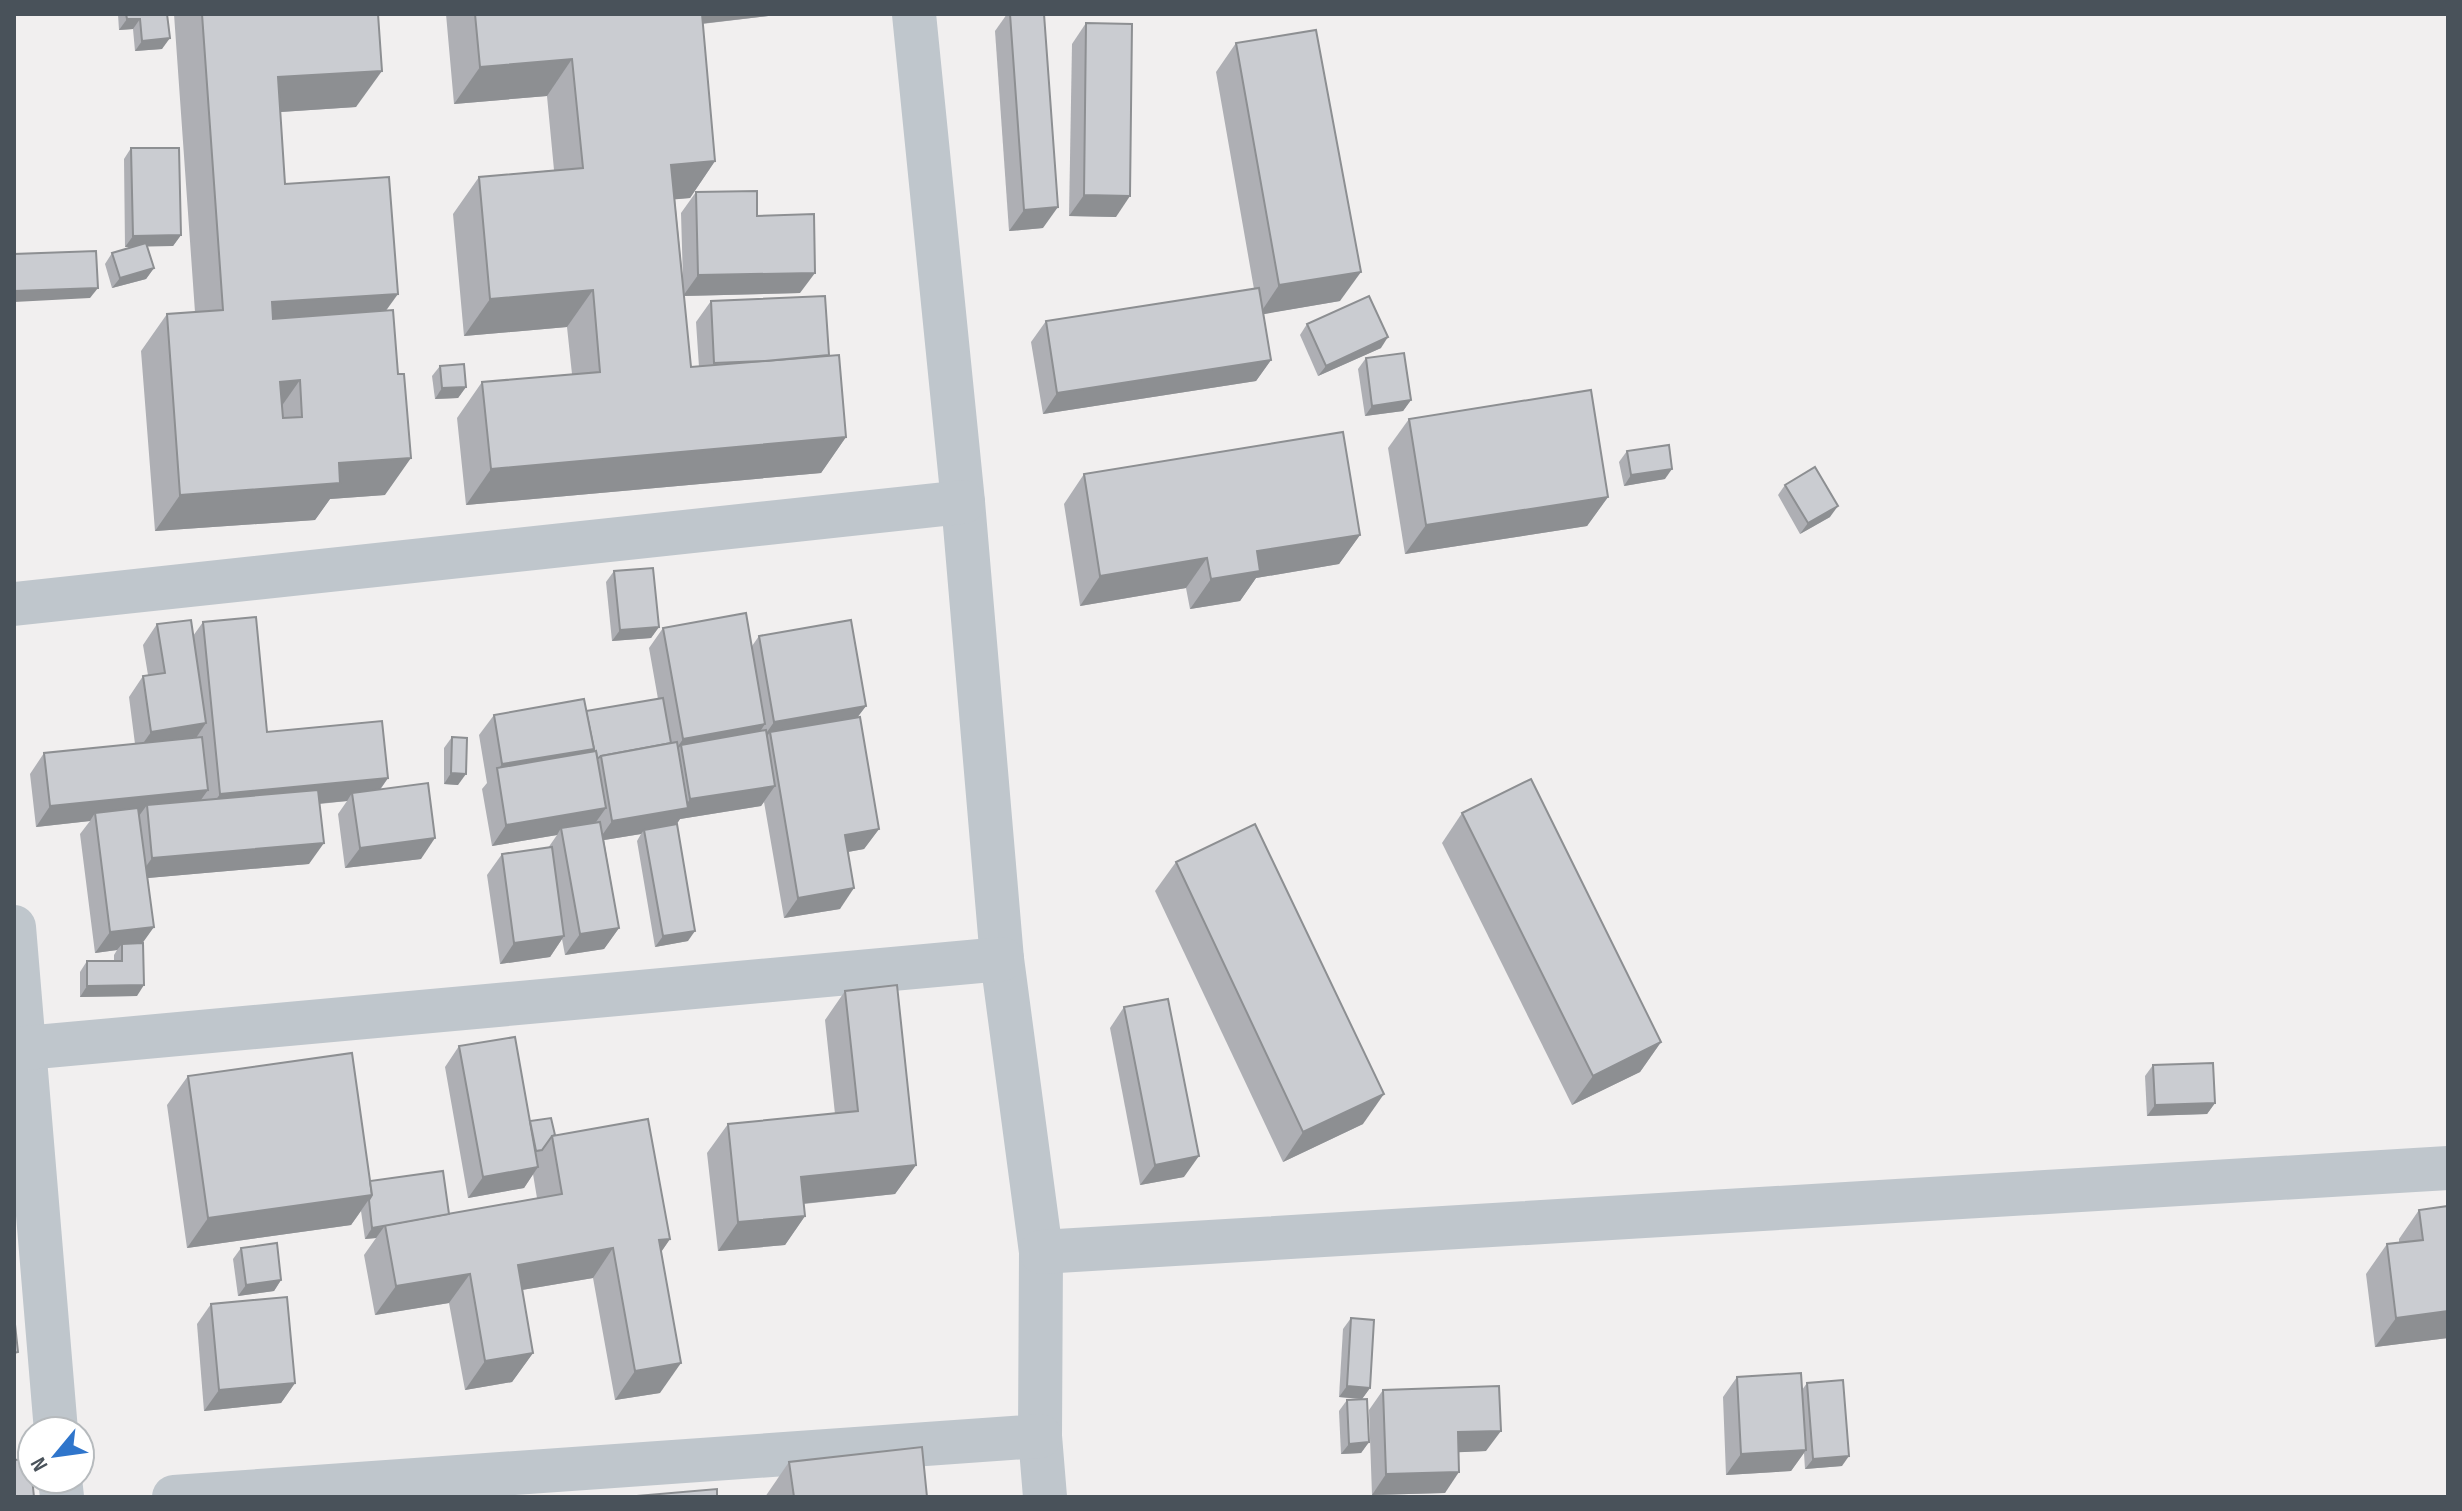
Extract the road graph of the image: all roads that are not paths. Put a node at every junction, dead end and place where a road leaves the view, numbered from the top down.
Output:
1 (914, 14) edge
2 (963, 502) junction
3 (14, 604) edge
4 (14, 927) edge
5 (1002, 959) junction
6 (20, 1048) edge
7 (2448, 1168) edge
8 (1041, 1252) junction
9 (54, 1415) edge
10 (1040, 1436) junction
11 (174, 1497) edge
12 (1045, 1497) edge

1 - 2 street
2 - 3 street
2 - 5 street
4 - 6 street
5 - 6 street
5 - 8 street
6 - 9 street
7 - 8 street
8 - 10 street
10 - 11 street
10 - 12 street

